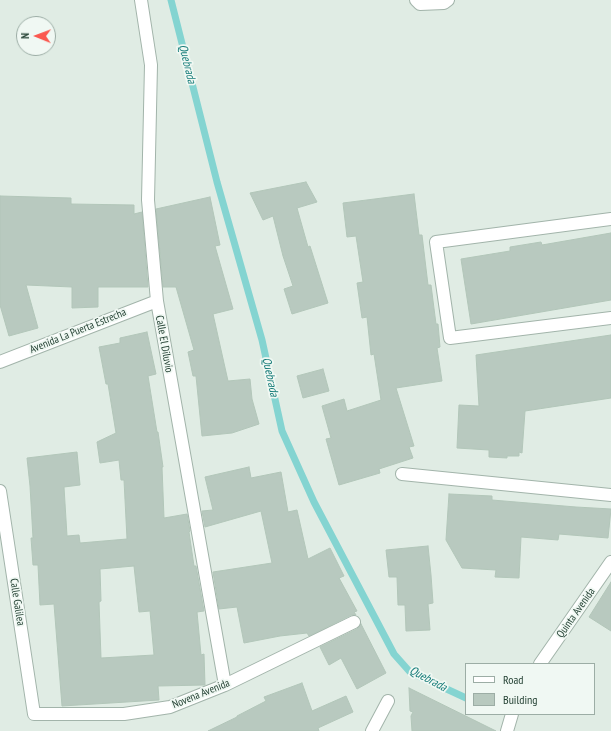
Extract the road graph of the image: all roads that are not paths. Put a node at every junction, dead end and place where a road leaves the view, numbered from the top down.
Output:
1 (141, 0) edge
2 (416, 0) edge
3 (448, 0) edge
4 (611, 218) edge
5 (157, 301) junction
6 (611, 318) edge
7 (0, 362) edge
8 (402, 474) dead end
9 (0, 490) edge
10 (611, 495) edge
11 (611, 562) edge
12 (354, 622) dead end
13 (541, 663) edge
14 (225, 684) junction
15 (388, 701) dead end
16 (34, 714) joint
17 (512, 715) edge
18 (372, 731) edge
19 (507, 731) edge

1 - 5 street, Calle El Diluvio
2 - 3 street
4 - 6 street
5 - 7 street, Avenida La Puerta Estrecha
5 - 14 street, Calle El Diluvio
8 - 10 street
9 - 16 street, Calle Galilea
11 - 13 street, Quinta Avenida
12 - 14 street, Novena Avenida
14 - 16 street, Novena Avenida
15 - 18 street
17 - 19 street

